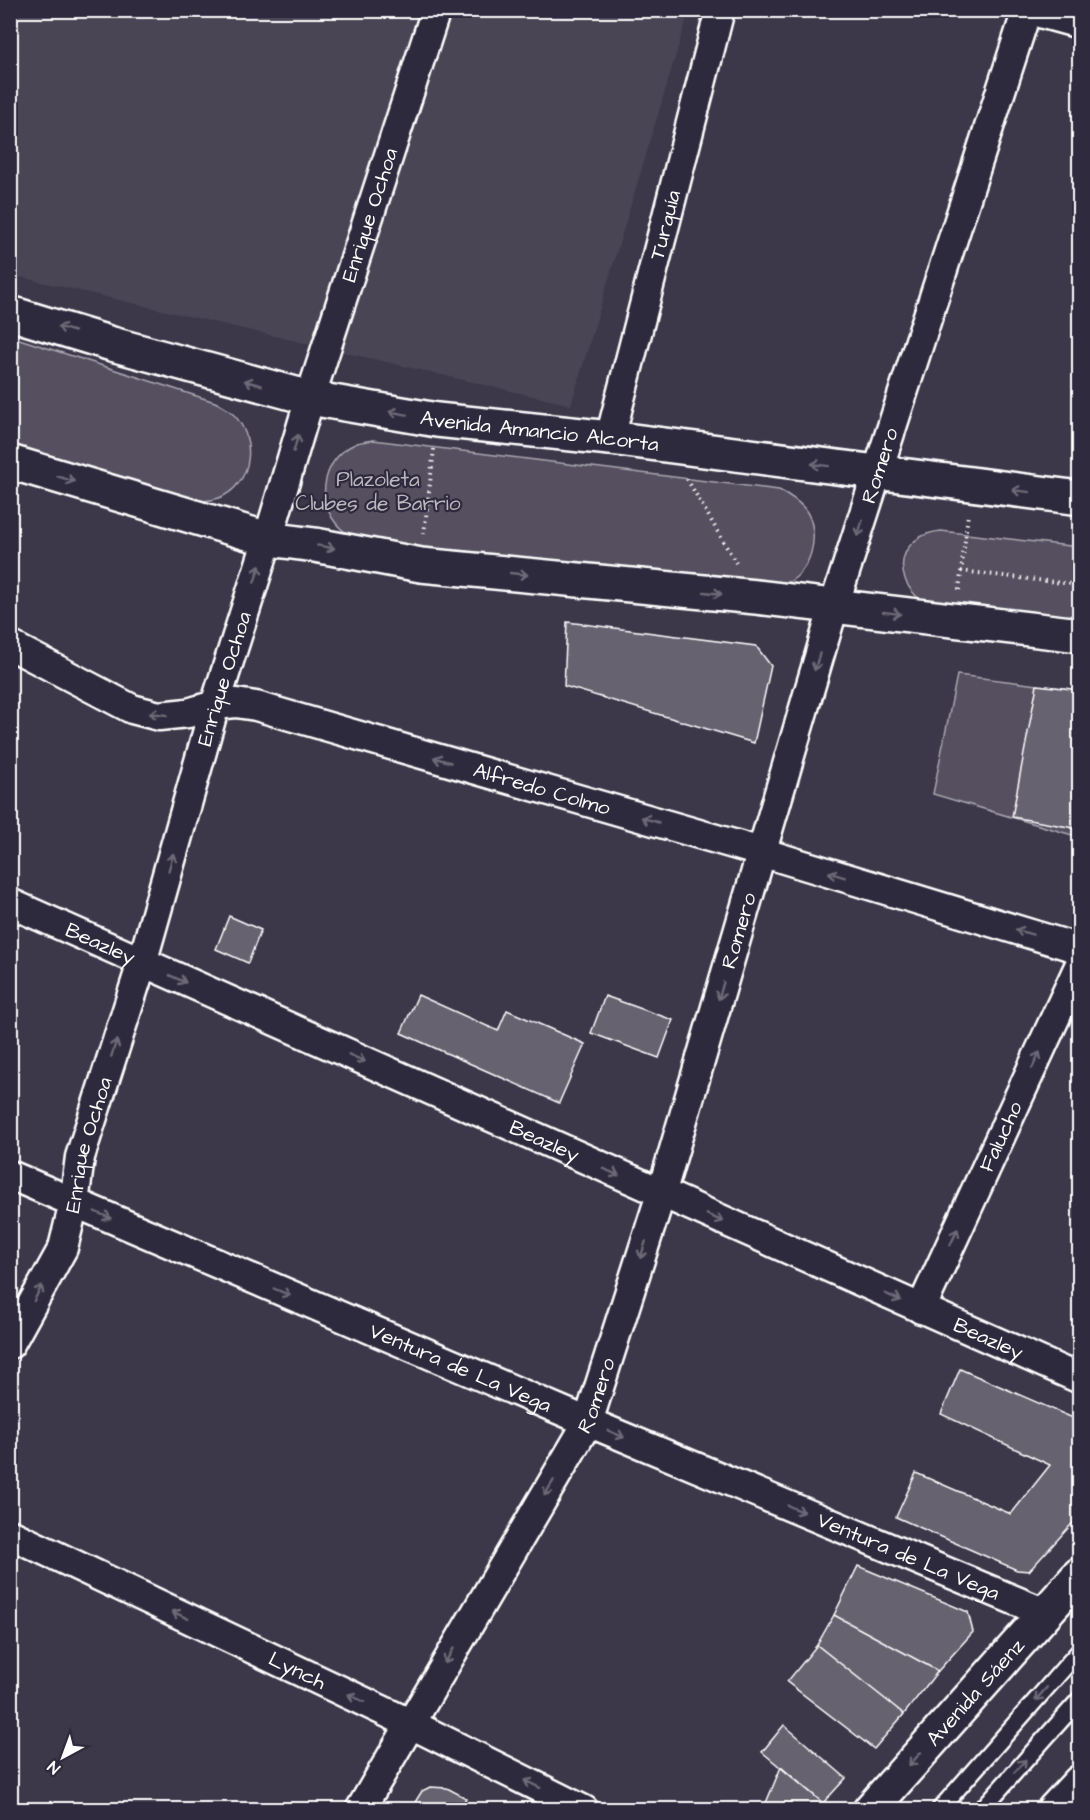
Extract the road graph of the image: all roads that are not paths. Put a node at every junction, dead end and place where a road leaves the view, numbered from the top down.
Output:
1 (436, 10) edge
2 (720, 10) edge
3 (1028, 10) edge
4 (1080, 24) edge
5 (10, 312) edge
6 (310, 398) junction
7 (610, 438) junction
8 (10, 462) edge
9 (879, 473) junction
10 (1080, 498) edge
11 (268, 539) junction
12 (834, 606) junction
13 (1080, 635) edge
14 (10, 645) edge
15 (215, 705) junction
16 (761, 852) junction
17 (10, 903) edge
18 (1080, 949) edge
19 (142, 963) junction
20 (1080, 964) edge
21 (10, 1175) edge
22 (661, 1194) junction
23 (74, 1203) junction
24 (921, 1309) junction
25 (10, 1344) edge
26 (1080, 1379) edge
27 (588, 1422) junction
28 (10, 1534) edge
29 (1080, 1574) edge
30 (1045, 1613) junction
31 (1080, 1650) edge
32 (1080, 1700) edge
33 (409, 1723) junction
34 (1080, 1782) edge
35 (360, 1809) edge
36 (584, 1809) edge
37 (870, 1809) edge
38 (939, 1809) edge
39 (981, 1809) edge
40 (1054, 1809) edge

1 - 6 street, Enrique Ochoa
2 - 7 street, Turquía
3 - 4 street
3 - 9 street, Romero
6 -> 5 main road, Avenida Amancio Alcorta
7 -> 6 main road, Avenida Amancio Alcorta
11 -> 6 street, Enrique Ochoa
9 -> 7 main road, Avenida Amancio Alcorta
8 -> 11 main road
10 -> 9 main road, Avenida Amancio Alcorta
9 -> 12 street, Romero
11 -> 12 main road
15 -> 11 street, Enrique Ochoa
12 -> 13 main road
12 -> 16 street, Romero
15 -> 14 street, Alfredo Colmo
16 -> 15 street, Alfredo Colmo
19 -> 15 street, Enrique Ochoa
18 -> 16 street, Alfredo Colmo
16 -> 22 street, Romero
17 - 19 street, Beazley
19 -> 22 street, Beazley
23 -> 19 street, Enrique Ochoa
24 -> 20 street, Falucho
21 - 23 street, Ventura de La Vega
22 -> 24 street, Beazley
22 -> 27 street, Romero
25 -> 23 street, Enrique Ochoa
23 -> 27 street, Ventura de La Vega
24 - 26 street, Beazley
27 -> 30 street, Ventura de La Vega
27 -> 33 street, Romero
33 -> 28 street, Lynch
29 - 30 main road, Avenida Sáenz
30 -> 37 main road, Avenida Sáenz
31 -> 38 lane
39 -> 32 lane
33 - 35 street, Romero
36 -> 33 street, Lynch
34 - 40 main road

